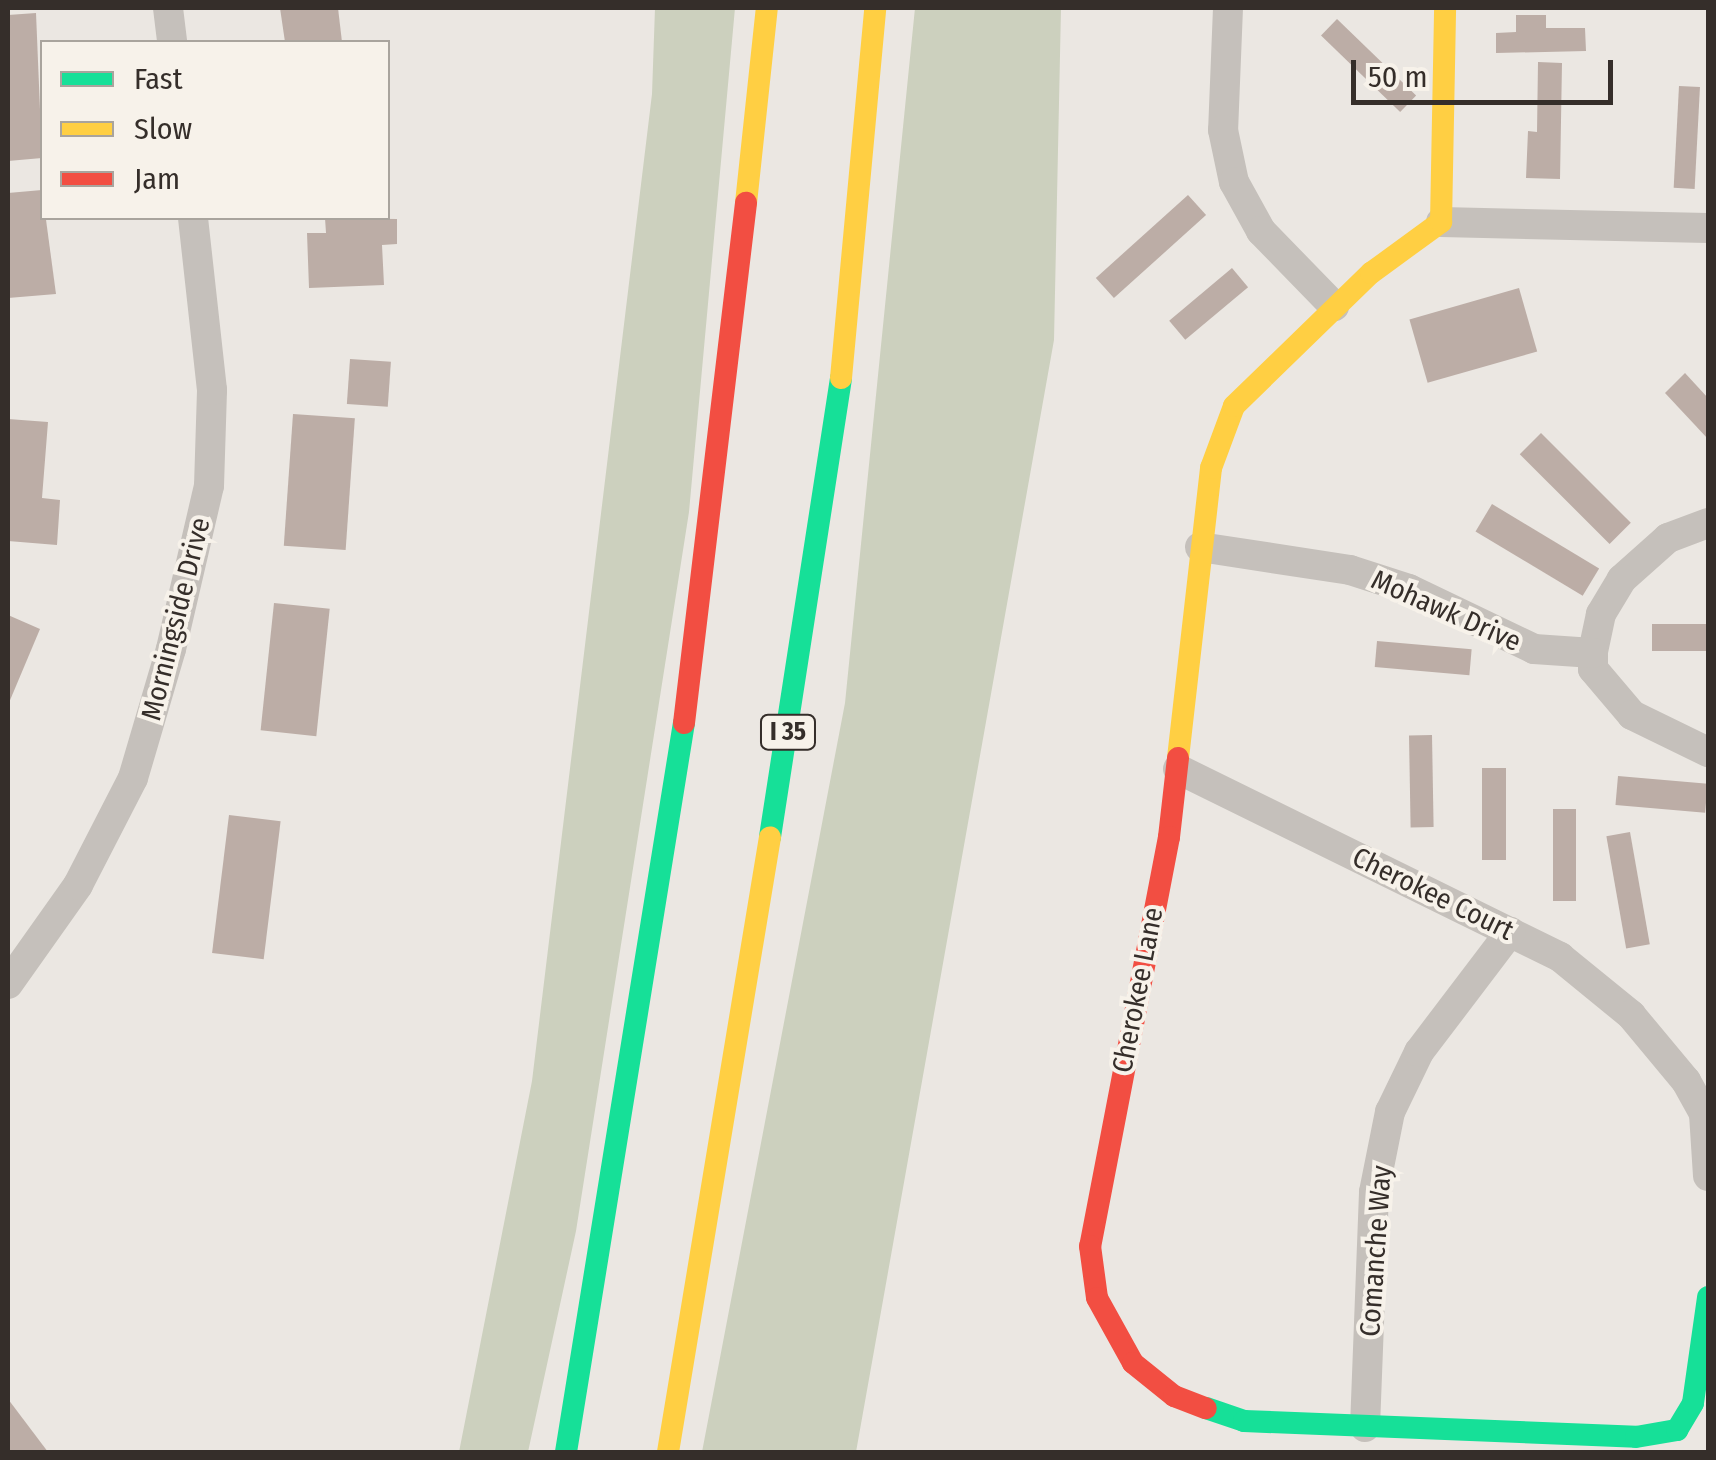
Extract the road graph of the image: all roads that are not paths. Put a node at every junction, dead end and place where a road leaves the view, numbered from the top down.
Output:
1 (168, 8) edge
2 (767, 8) edge
3 (875, 8) edge
4 (1228, 8) edge
5 (1445, 8) edge
6 (172, 40) edge
7 (193, 220) edge
8 (1441, 222) junction
9 (1708, 228) edge
10 (1334, 306) junction
11 (1708, 522) edge
12 (1200, 547) junction
13 (1593, 653) junction
14 (1708, 752) edge
15 (1178, 769) junction
16 (1510, 932) junction
17 (8, 984) edge
18 (1708, 1176) edge
19 (1708, 1297) edge
20 (1365, 1428) junction
21 (566, 1452) edge
22 (668, 1452) edge

1 - 6 street
2 - 21 main road
3 - 22 main road, I 35
4 - 10 street
5 - 8 main road
7 - 17 street, Morningside Drive
8 - 9 street
8 - 10 main road, Cherokee Lane
10 - 12 main road, Cherokee Lane
11 - 13 street
12 - 13 street, Mohawk Drive
12 - 15 main road, Cherokee Lane
13 - 14 street
15 - 16 street, Cherokee Court
15 - 20 main road, Cherokee Lane
16 - 18 street, Cherokee Court
16 - 20 street, Comanche Way
19 - 20 main road, Cherokee Lane

